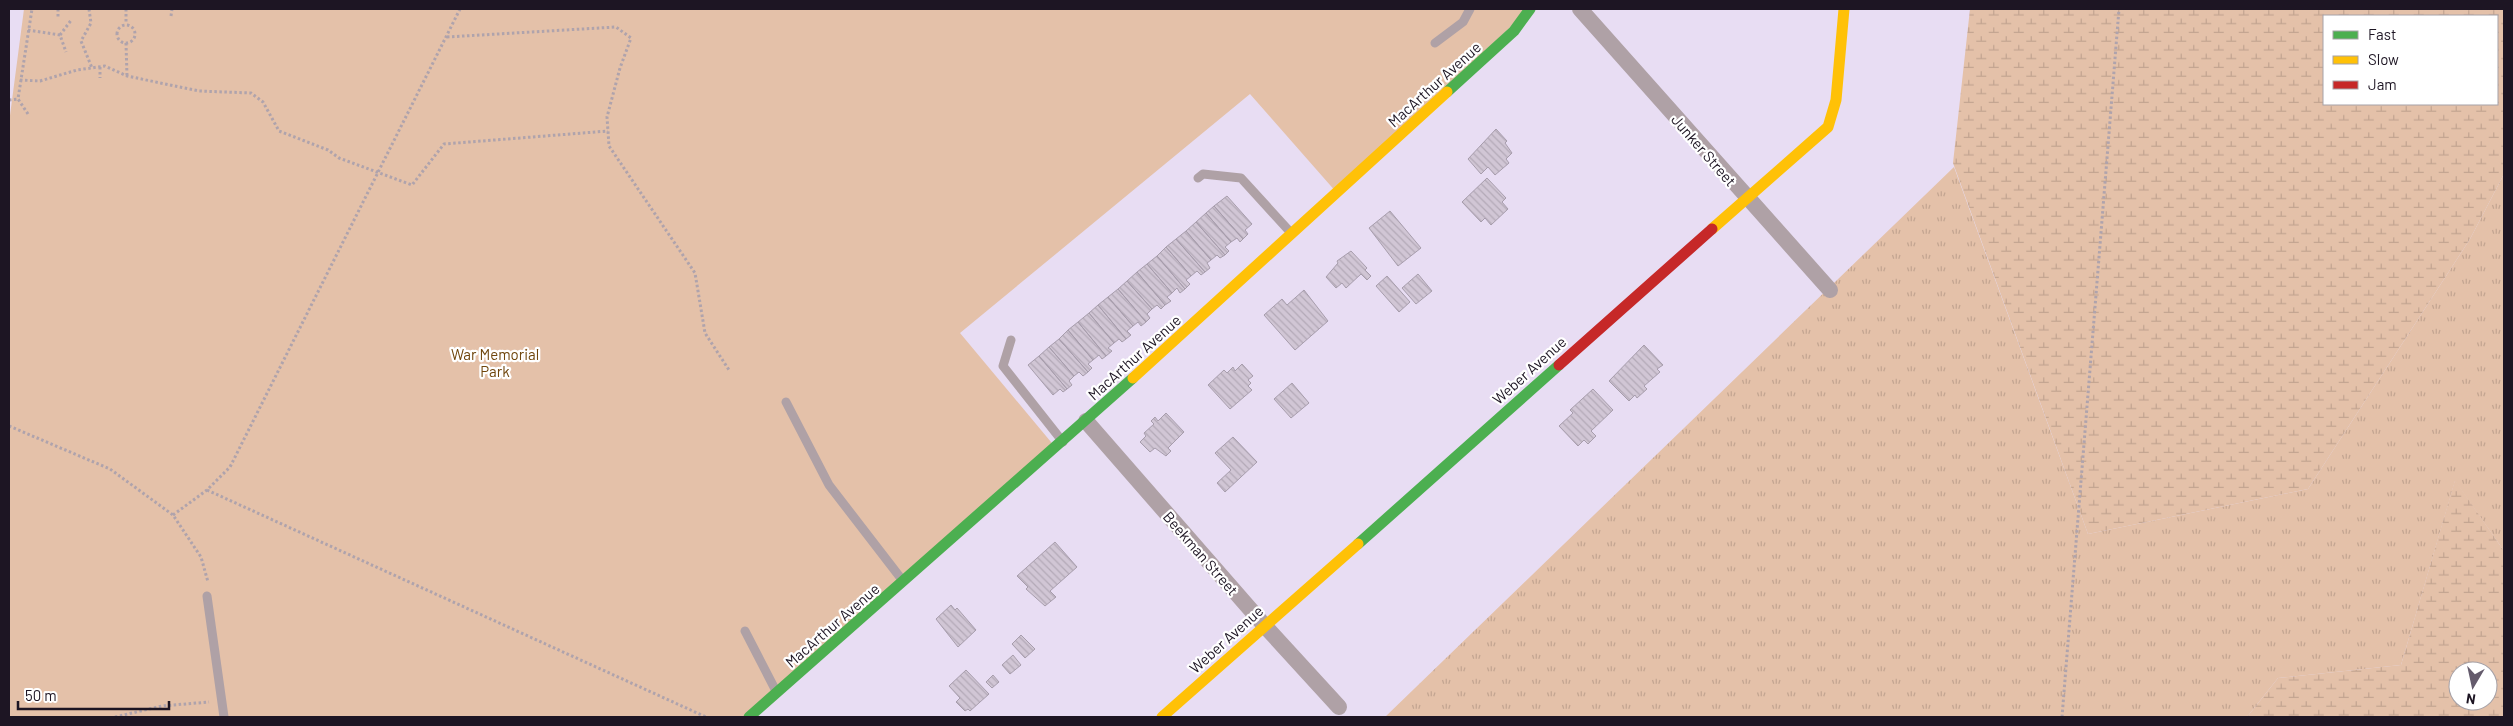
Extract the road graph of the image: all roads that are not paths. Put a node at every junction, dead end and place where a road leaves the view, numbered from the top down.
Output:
1 (1470, 9) edge
2 (1530, 9) edge
3 (1580, 9) edge
4 (1844, 9) edge
5 (1435, 43) dead end
6 (1198, 178) dead end
7 (1746, 198) junction
8 (1293, 234) junction
9 (1830, 290) dead end
10 (1011, 340) dead end
11 (786, 402) dead end
12 (1086, 420) junction
13 (1063, 442) junction
14 (904, 581) junction
15 (207, 596) road end
16 (1264, 625) junction
17 (745, 631) dead end
18 (777, 693) junction
19 (1339, 707) dead end
20 (224, 717) edge
21 (750, 717) edge
22 (1162, 717) edge

1 - 5 lane
2 - 8 street, MacArthur Avenue
3 - 7 street, Junker Street
4 - 7 street, Weber Avenue
6 - 8 lane
7 - 9 street, Junker Street
7 - 16 street, Weber Avenue
8 - 12 street, MacArthur Avenue
10 - 13 lane
11 - 14 lane
12 - 13 street, MacArthur Avenue
12 - 16 street, Beekman Street
13 - 14 street, MacArthur Avenue
14 - 18 street, MacArthur Avenue
15 - 20 lane
16 - 19 street, Beekman Street
16 - 22 street, Weber Avenue
17 - 18 lane
18 - 21 street, MacArthur Avenue

